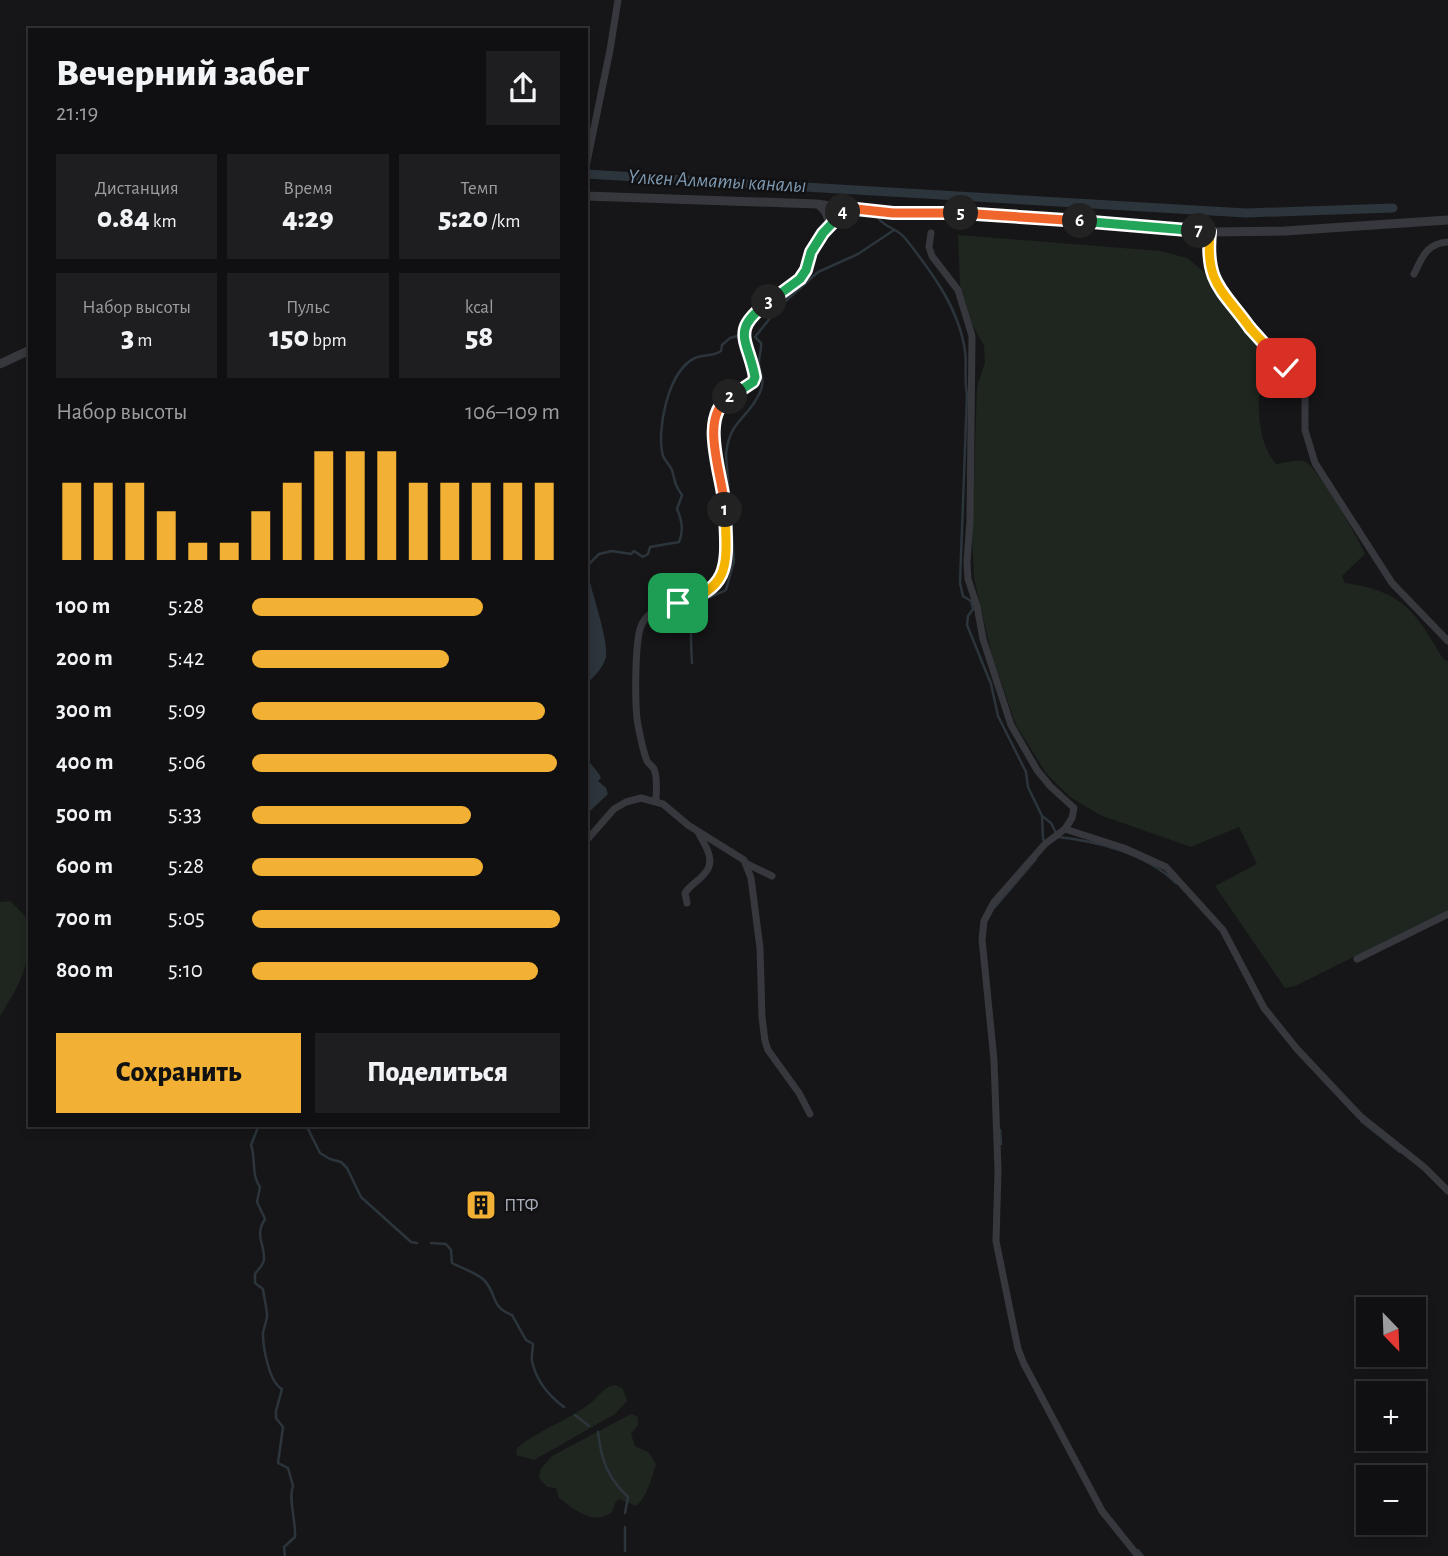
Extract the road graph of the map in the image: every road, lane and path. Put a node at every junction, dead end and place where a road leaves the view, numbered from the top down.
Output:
1 (618, 0) edge
2 (588, 156) edge
3 (588, 196) edge
4 (817, 204) junction
5 (847, 208) junction
6 (1448, 220) edge
7 (830, 224) junction
8 (1210, 232) junction
9 (931, 233) dead end
10 (1448, 242) edge
11 (1414, 274) dead end
12 (28, 352) edge
13 (0, 364) edge
14 (1448, 641) edge
15 (656, 801) junction
16 (1065, 829) junction
17 (697, 831) junction
18 (588, 839) edge
19 (747, 864) junction
20 (772, 876) dead end
21 (687, 903) dead end
22 (1448, 914) edge
23 (1357, 959) dead end
24 (810, 1114) dead end
25 (1448, 1191) edge
26 (1138, 1556) edge

1 - 2 street
3 - 4 street
4 - 5 street
4 - 7 street
5 - 7 street
5 - 8 street
6 - 8 street
7 - 15 street
8 - 14 street
9 - 16 street
10 - 11 street
12 - 13 street
15 - 17 street
15 - 18 street
16 - 25 street
16 - 26 street
17 - 19 street
17 - 21 street
19 - 20 street
19 - 24 street
22 - 23 street

